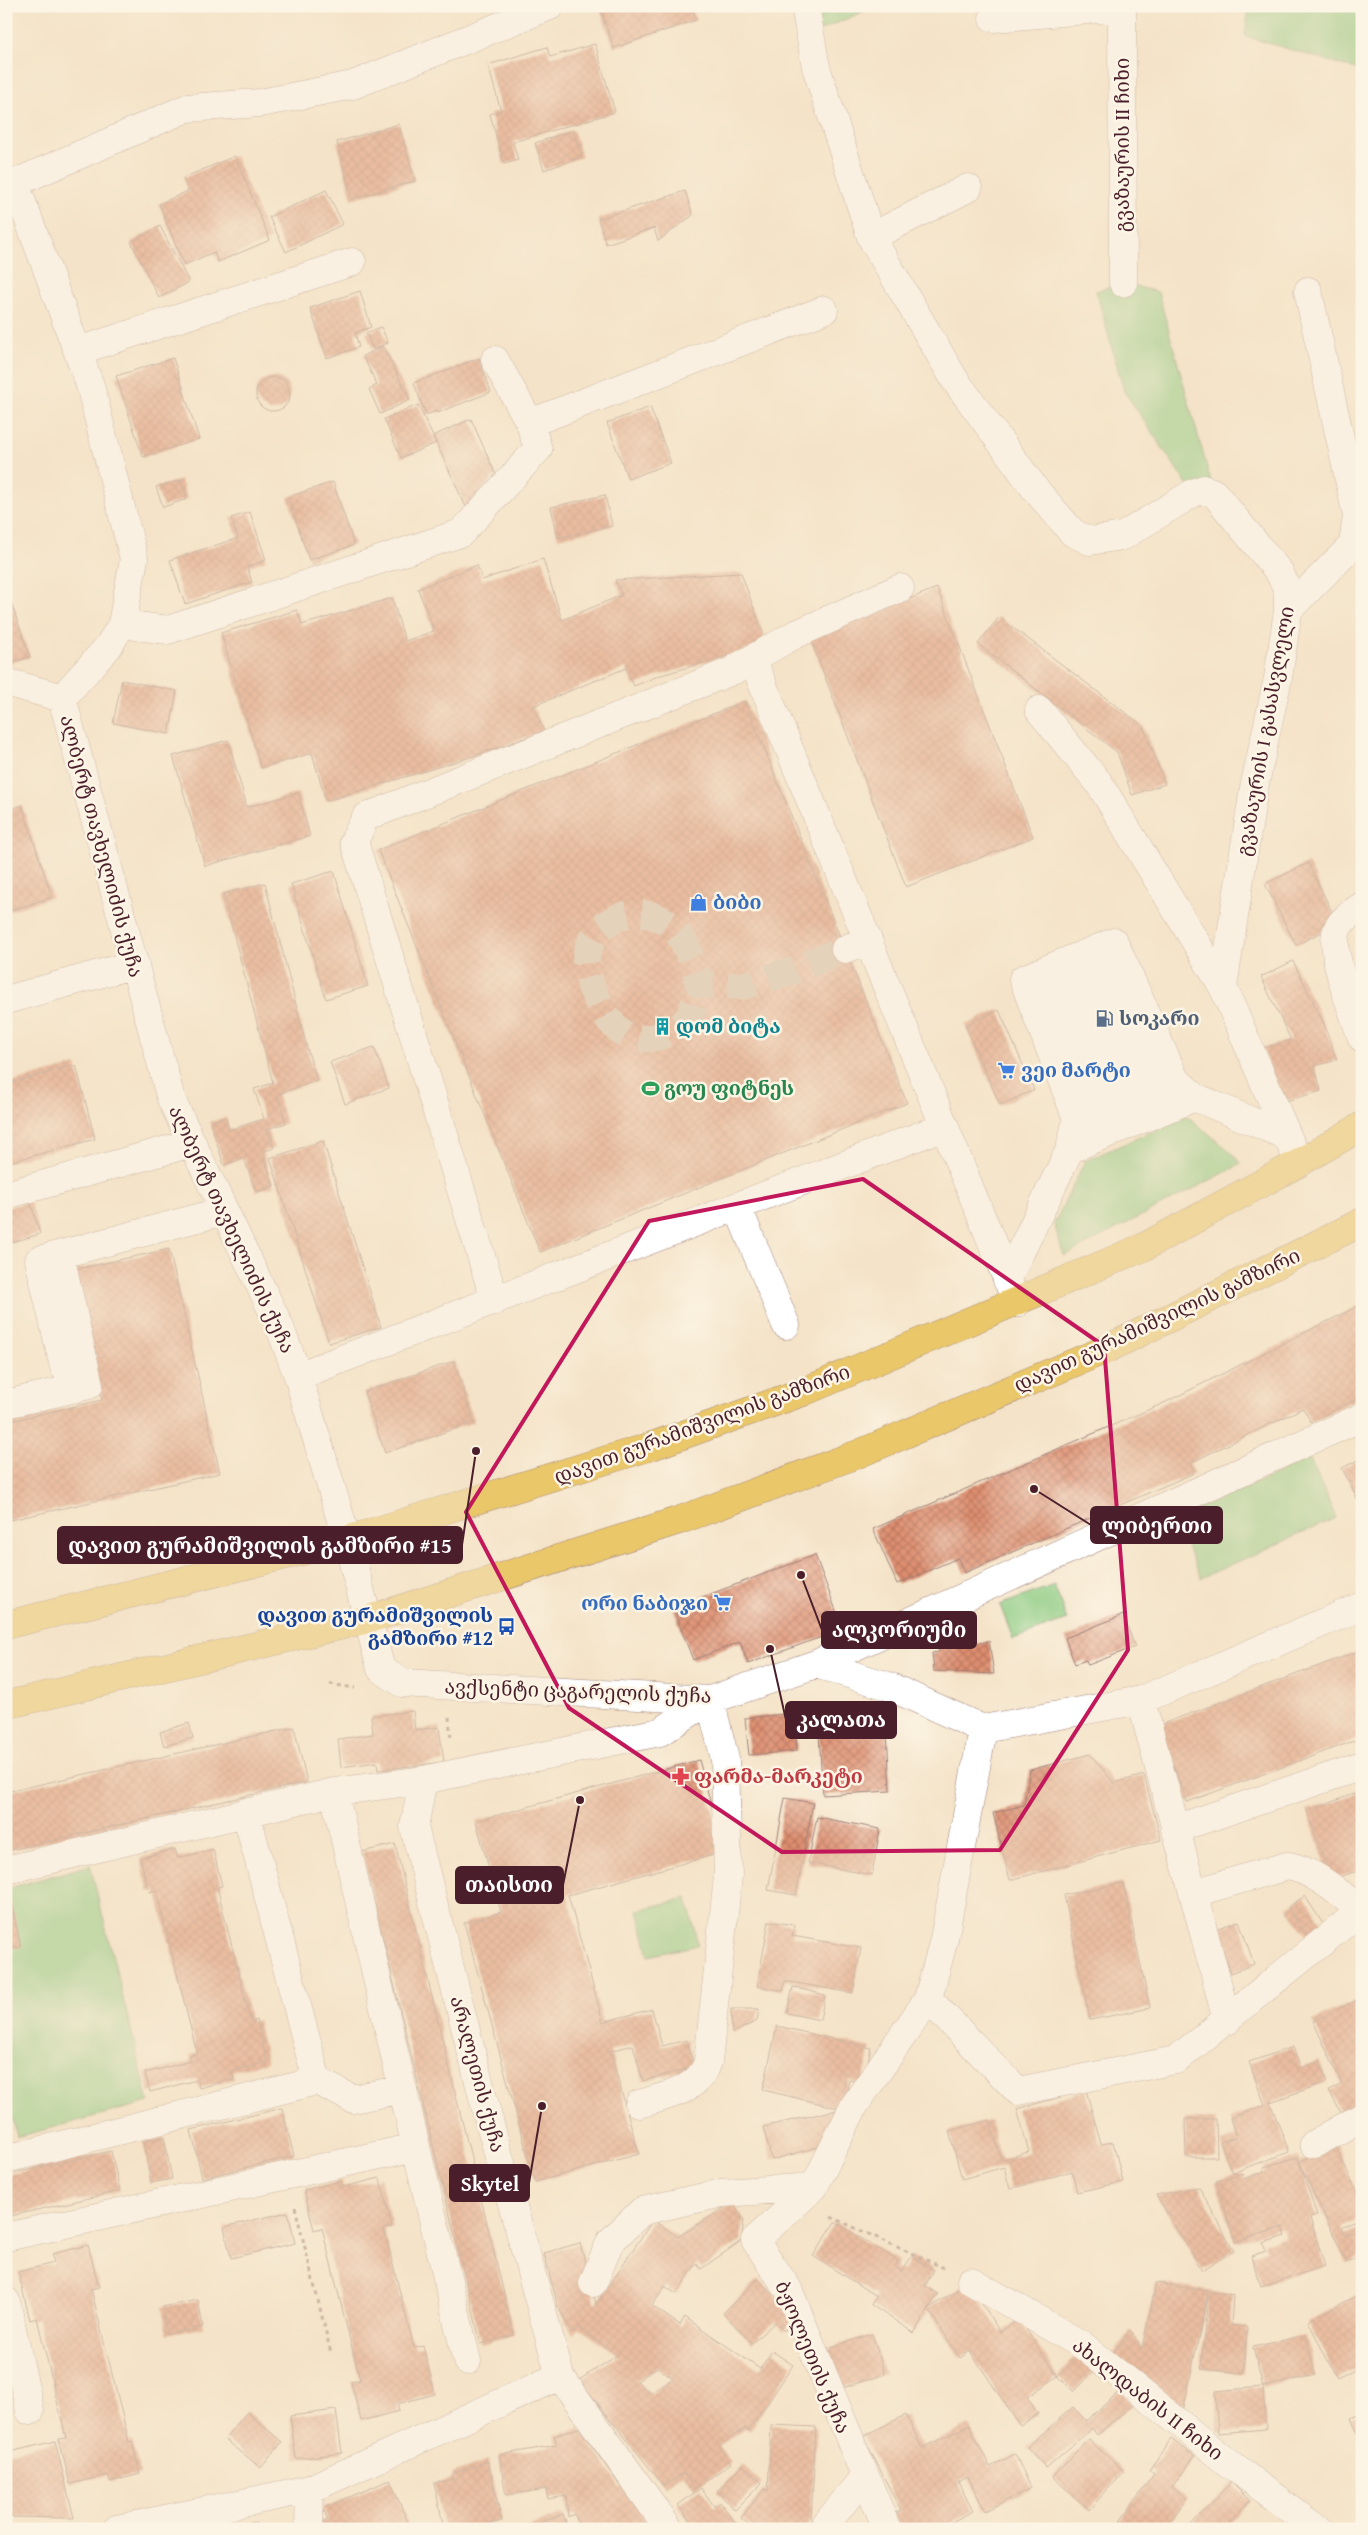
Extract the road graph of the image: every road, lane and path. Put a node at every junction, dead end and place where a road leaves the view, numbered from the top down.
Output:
1 (550, 6) edge
2 (805, 6) edge
3 (1122, 7) edge
4 (993, 18) dead end
5 (9, 185) edge
6 (968, 188) dead end
7 (871, 237) junction
8 (352, 262) dead end
9 (1122, 283) dead end
10 (1308, 291) dead end
11 (824, 310) dead end
12 (78, 351) junction
13 (495, 360) dead end
14 (530, 423) junction
15 (900, 588) dead end
16 (1288, 610) junction
17 (122, 624) junction
18 (736, 668) junction
19 (6, 682) edge
20 (62, 698) junction
21 (1039, 710) dead end
22 (1362, 906) edge
23 (134, 964) junction
24 (1222, 987) junction
25 (6, 1000) edge
26 (1149, 1021) junction
27 (1362, 1038) edge
28 (1055, 1060) junction
29 (1195, 1097) junction
30 (945, 1126) junction
31 (1362, 1126) edge
32 (1287, 1136) junction
33 (192, 1144) junction
34 (1070, 1149) junction
35 (1299, 1163) junction
36 (6, 1195) edge
37 (738, 1208) junction
38 (224, 1211) junction
39 (1362, 1222) edge
40 (60, 1255) junction
41 (1012, 1291) junction
42 (495, 1301) junction
43 (786, 1326) dead end
44 (64, 1367) dead end
45 (298, 1376) junction
46 (6, 1404) edge
47 (1362, 1417) edge
48 (347, 1540) junction
49 (1362, 1606) edge
50 (369, 1619) junction
51 (6, 1625) edge
52 (816, 1664) junction
53 (710, 1700) junction
54 (1141, 1700) junction
55 (6, 1705) edge
56 (983, 1729) junction
57 (1362, 1766) edge
58 (423, 1780) junction
59 (334, 1792) junction
60 (246, 1812) junction
61 (1175, 1829) junction
62 (6, 1870) edge
63 (1194, 1893) junction
64 (1361, 1911) edge
65 (928, 1999) junction
66 (1227, 2021) junction
67 (316, 2081) junction
68 (403, 2089) junction
69 (639, 2104) dead end
70 (1362, 2117) edge
71 (1314, 2144) dead end
72 (416, 2147) junction
73 (6, 2159) edge
74 (288, 2175) junction
75 (814, 2187) junction
76 (6, 2237) edge
77 (971, 2281) joint
78 (593, 2283) dead end
79 (6, 2301) edge
80 (331, 2353) dead end
81 (467, 2361) dead end
82 (560, 2376) junction
83 (30, 2411) dead end
84 (864, 2477) junction
85 (310, 2489) junction
86 (123, 2528) edge
87 (309, 2529) edge
88 (669, 2529) edge
89 (822, 2529) edge
90 (887, 2529) edge
91 (1317, 2529) edge

1 - 5 street, ალბერტ თავხელიძის ქუჩა
2 - 7 street, გვაზაურის I გასასვლელი
3 - 4 street
3 - 9 street, გვაზაურის II ჩიხი
5 - 12 street, ალბერტ თავხელიძის ქუჩა
6 - 7 street
7 - 16 street, გვაზაურის I გასასვლელი
8 - 12 street
10 - 16 street
11 - 14 street
12 - 17 street, ალბერტ თავხელიძის ქუჩა
13 - 14 street
14 - 17 street
15 - 18 street
16 - 24 street, გვაზაურის I გასასვლელი
17 - 20 street, ალბერტ თავხელიძის ქუჩა
18 - 30 street
18 - 42 street
19 - 20 street
20 - 23 street, ალბერტ თავხელიძის ქუჩა
21 - 24 street
22 - 27 street
23 - 25 street
23 - 33 street, ალბერტ თავხელიძის ქუჩა
24 - 32 street
26 - 28 street
26 - 28 street
26 - 28 street
26 - 28 street
26 - 29 street
28 - 34 street
29 - 32 street
29 - 34 street
30 - 37 street
30 - 41 street
31 - 35 main road, დავით გურამიშვილის გამზირი
32 - 35 street
33 - 36 street
33 - 38 street, ალბერტ თავხელიძის ქუჩა
34 - 41 street
35 - 41 main road, დავით გურამიშვილის გამზირი
37 - 42 street
37 - 43 street
38 - 40 street
38 - 45 street, ალბერტ თავხელიძის ქუჩა
39 - 50 main road, დავით გურამიშვილის გამზირი
40 - 44 street
40 - 46 street
41 - 48 main road, დავით გურამიშვილის გამზირი
42 - 45 street
45 - 48 street, ალბერტ თავხელიძის ქუჩა
47 - 52 street, ავქსენტი ცაგარელის ქუჩა
48 - 50 street, ალბერტ თავხელიძის ქუჩა
48 - 51 main road, დავით გურამიშვილის გამზირი
49 - 54 street
50 - 53 street, ავქსენტი ცაგარელის ქუჩა
50 - 55 main road, დავით გურამიშვილის გამზირი
52 - 53 street, ავქსენტი ცაგარელის ქუჩა
52 - 56 street
53 - 58 street
53 - 69 street
54 - 56 street
54 - 61 street
56 - 65 street, ბჟოლეთის ქუჩა
57 - 61 street
58 - 59 street
58 - 82 street, არალეთის ქუჩა
59 - 60 street
59 - 68 street
60 - 62 street
60 - 67 street
61 - 63 street
63 - 64 street
63 - 66 street
64 - 66 street
65 - 66 street
65 - 75 street, ბჟოლეთის ქუჩა
67 - 68 street
67 - 73 street
68 - 72 street
70 - 71 street
72 - 74 street
72 - 81 street
74 - 76 street
74 - 80 path
75 - 77 path
75 - 78 street
75 - 84 street, ბჟოლეთის ქუჩა
77 - 91 street, ახალდაბის II ჩიხი
79 - 83 street
82 - 85 street
82 - 88 street, არალეთის ქუჩა
84 - 89 street
84 - 90 street, ბჟოლეთის ქუჩა
85 - 86 street
85 - 87 street

